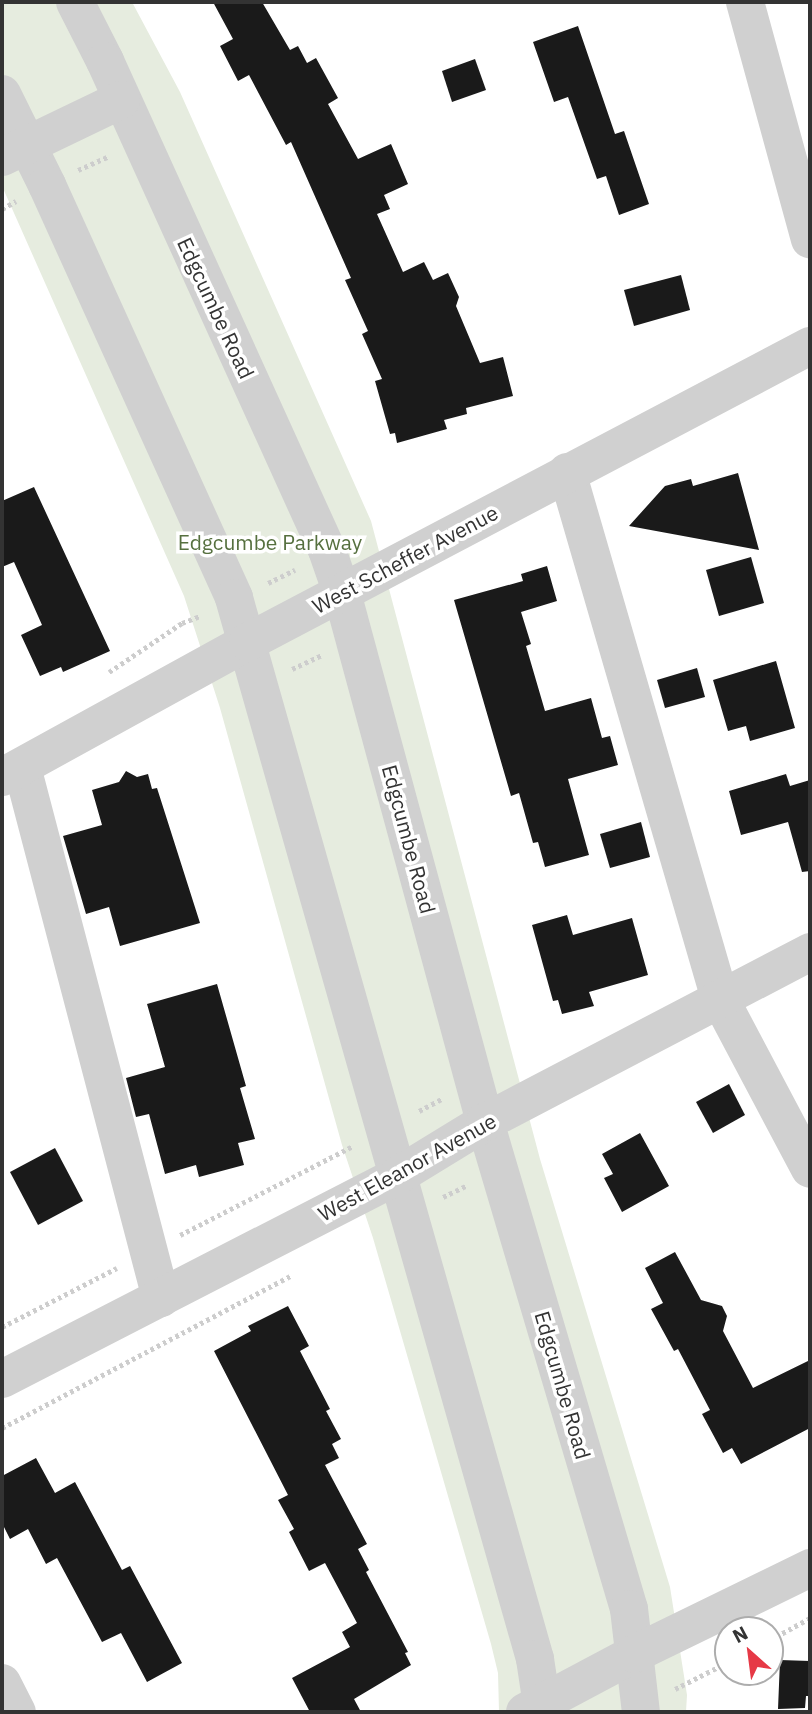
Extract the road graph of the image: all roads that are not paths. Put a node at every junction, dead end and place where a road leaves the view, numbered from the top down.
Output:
1 (75, 2) edge
2 (745, 2) edge
3 (2, 94) edge
4 (121, 100) junction
5 (15, 150) edge
6 (810, 239) edge
7 (810, 346) edge
8 (567, 472) junction
9 (342, 593) junction
10 (248, 642) junction
11 (12, 772) edge
12 (810, 953) edge
13 (720, 999) junction
14 (485, 1122) junction
15 (810, 1169) edge
16 (397, 1177) junction
17 (160, 1298) junction
18 (2, 1379) edge
19 (810, 1568) edge
20 (634, 1654) junction
21 (2, 1683) edge
22 (655, 1701) edge
23 (537, 1709) edge
24 (17, 1712) edge

1 - 4 street, Edgcumbe Road
2 - 6 street
3 - 5 street
4 - 5 street
4 - 9 street, Edgcumbe Road
5 - 10 street
7 - 8 street, West Scheffer Avenue
8 - 9 street, West Scheffer Avenue
8 - 13 street
9 - 10 street, West Scheffer Avenue
9 - 14 street, Edgcumbe Road
10 - 11 street, West Scheffer Avenue
10 - 16 street
11 - 17 street
12 - 13 street, West Eleanor Avenue
13 - 14 street, West Eleanor Avenue
13 - 15 street
14 - 16 street, West Eleanor Avenue
14 - 20 street, Edgcumbe Road
16 - 17 street, West Eleanor Avenue
16 - 23 street
17 - 18 street, West Eleanor Avenue
19 - 20 street
20 - 22 street, Edgcumbe Road
20 - 23 street
21 - 24 street

